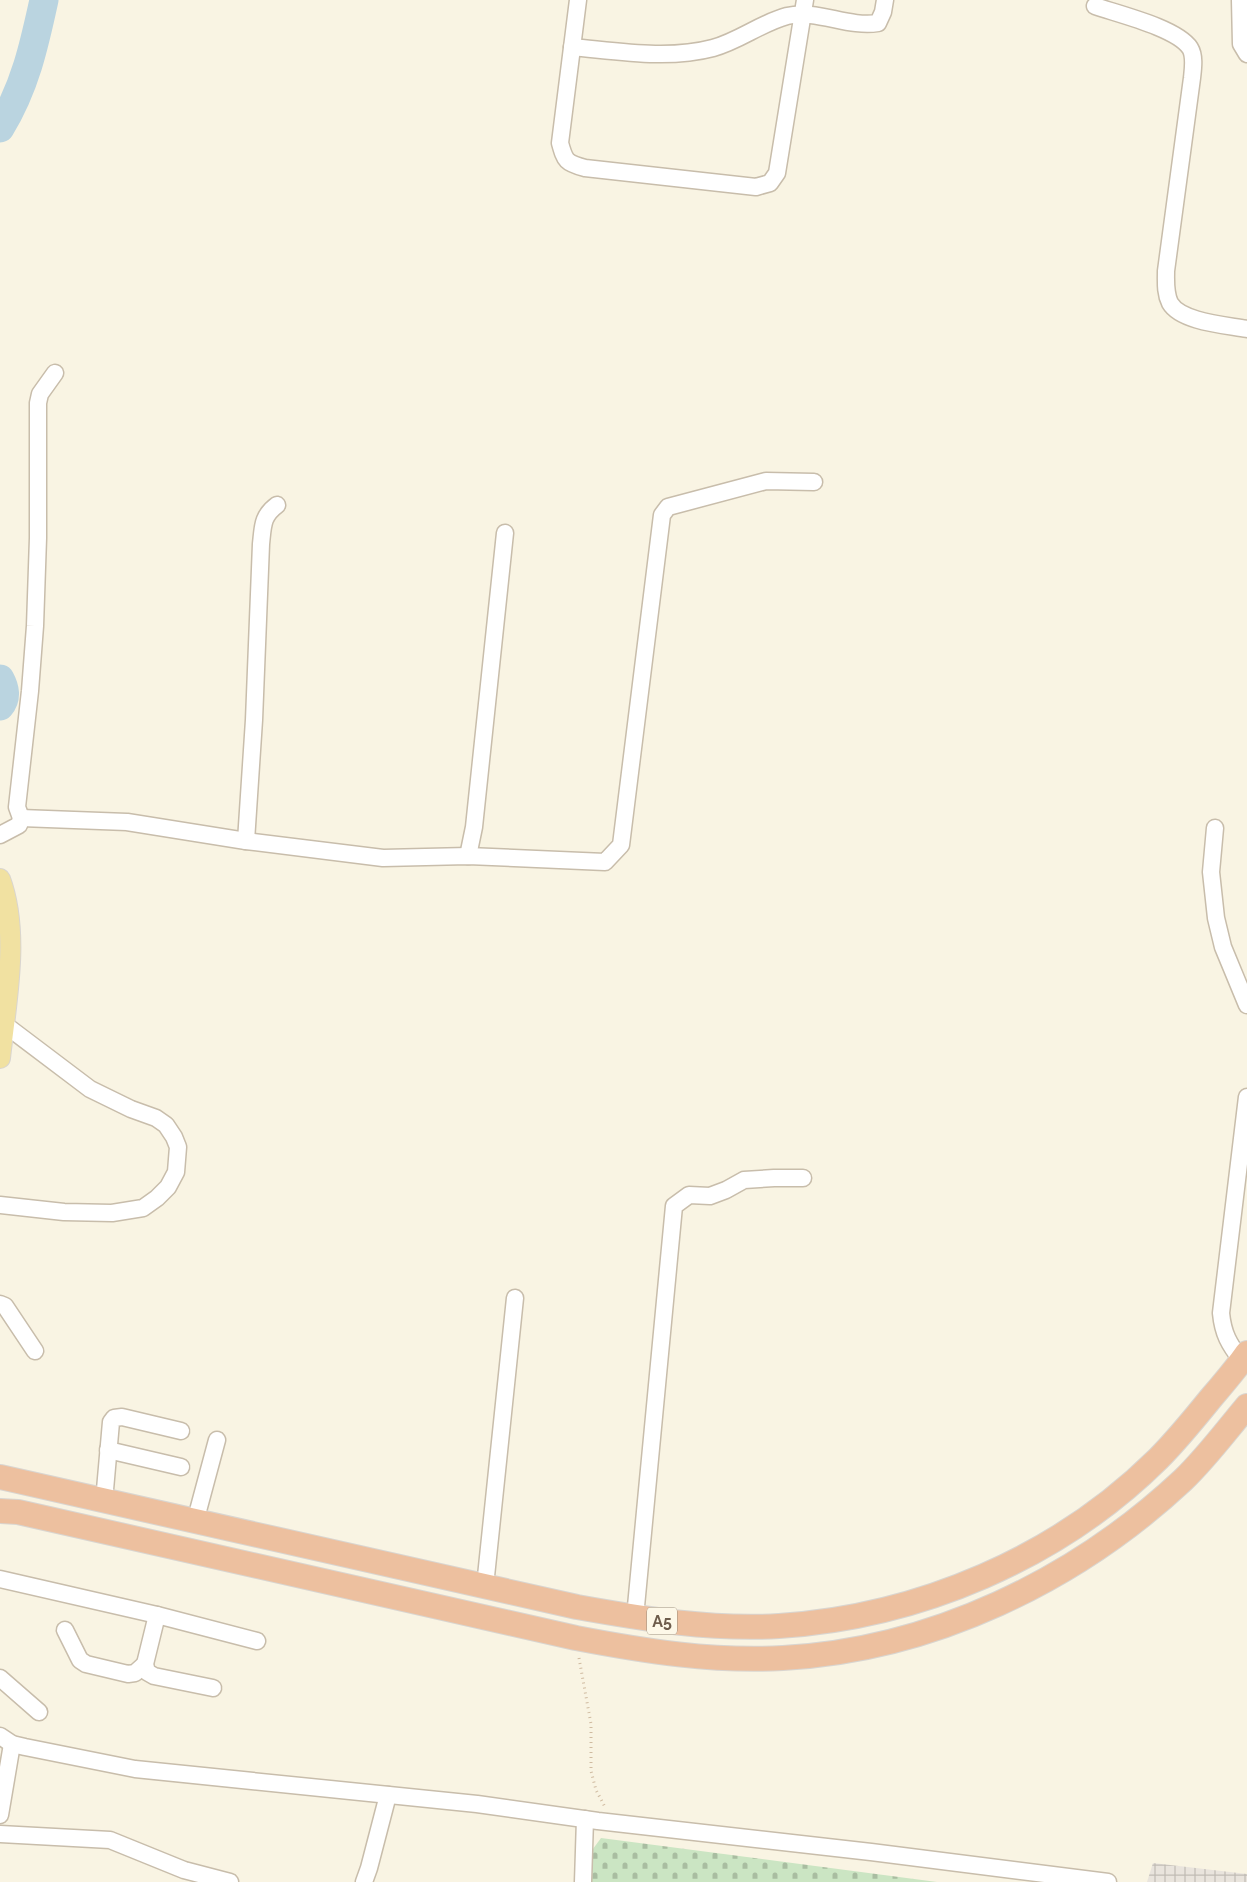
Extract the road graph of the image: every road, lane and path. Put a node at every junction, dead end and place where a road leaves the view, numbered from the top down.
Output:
1 (578, 0) edge
2 (885, 0) edge
3 (1240, 0) edge
4 (1095, 6) dead end
5 (804, 7) edge
6 (572, 47) junction
7 (1247, 54) edge
8 (1247, 329) edge
9 (55, 373) dead end
10 (814, 482) dead end
11 (277, 505) dead end
12 (505, 533) dead end
13 (21, 818) junction
14 (1215, 828) dead end
15 (0, 835) edge
16 (246, 841) junction
17 (468, 856) junction
18 (0, 878) edge
19 (1247, 1005) edge
20 (4, 1024) junction
21 (0, 1058) edge
22 (1247, 1097) edge
23 (803, 1178) dead end
24 (0, 1205) edge
25 (516, 1298) dead end
26 (0, 1304) edge
27 (34, 1351) dead end
28 (1244, 1357) edge
29 (1247, 1406) edge
30 (181, 1431) dead end
31 (217, 1440) dead end
32 (108, 1450) junction
33 (182, 1467) dead end
34 (0, 1477) edge
35 (104, 1502) junction
36 (0, 1511) edge
37 (195, 1522) junction
38 (0, 1579) edge
39 (485, 1586) junction
40 (157, 1614) junction
41 (635, 1617) junction
42 (65, 1630) dead end
43 (576, 1638) junction
44 (257, 1641) dead end
45 (145, 1664) junction
46 (0, 1678) edge
47 (213, 1688) dead end
48 (39, 1712) dead end
49 (6, 1740) edge
50 (388, 1795) junction
51 (0, 1815) edge
52 (591, 1820) junction
53 (0, 1834) edge
54 (1035, 1878) edge
55 (230, 1882) edge
56 (364, 1882) edge
57 (583, 1882) edge
58 (1108, 1882) edge

1 - 6 street
2 - 5 street
3 - 7 street
4 - 8 street
5 - 6 street
5 - 6 street
9 - 13 street
10 - 17 street
11 - 16 street
12 - 17 street
13 - 15 street
13 - 16 street
14 - 19 street
16 - 17 street
18 - 20 main road
20 - 21 main road
20 - 24 street
22 - 28 street
23 - 41 street
25 - 39 street
26 - 27 street
28 - 41 highway, A5
29 - 43 highway, A5
30 - 32 street
31 - 37 street
32 - 33 street
32 - 35 street
34 - 35 highway, A5
35 - 37 highway, A5
36 - 43 highway, A5
37 - 39 highway, A5
38 - 40 street
39 - 41 highway, A5
40 - 44 street
40 - 45 street
42 - 45 street
43 - 52 path
45 - 47 street
46 - 48 street
49 - 50 street
49 - 51 street
50 - 52 street
50 - 56 street
52 - 54 street
52 - 57 street
53 - 55 street
54 - 58 street

